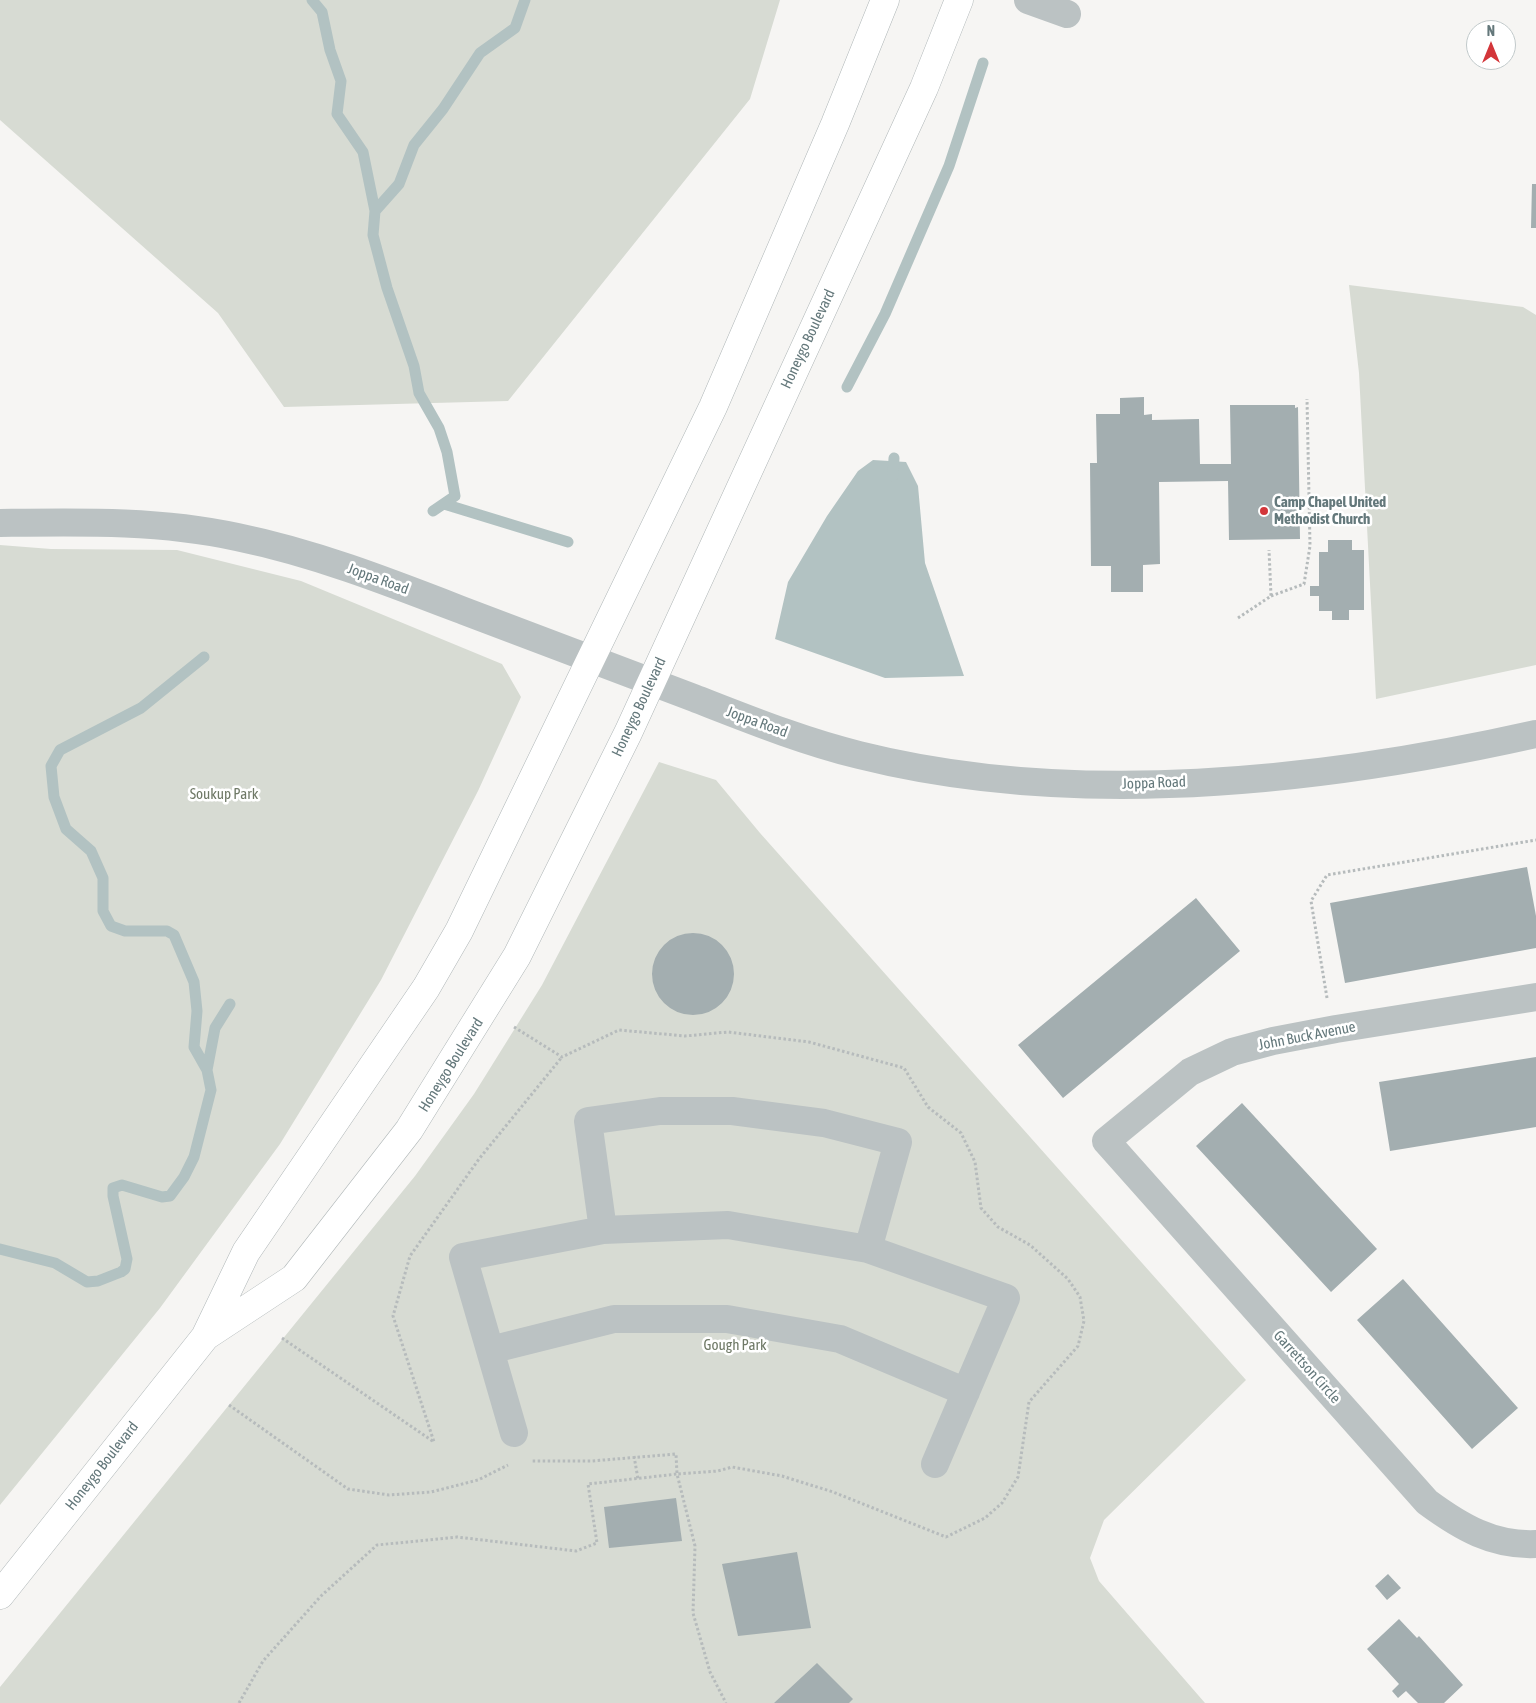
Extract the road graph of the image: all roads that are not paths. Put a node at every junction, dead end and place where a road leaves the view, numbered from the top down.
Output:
1 (885, 0) edge
2 (958, 0) edge
3 (1028, 0) edge
4 (1067, 14) dead end
5 (0, 522) edge
6 (591, 659) junction
7 (651, 682) junction
8 (1536, 734) edge
9 (1536, 997) edge
10 (1106, 1142) joint
11 (603, 1230) junction
12 (868, 1249) junction
13 (205, 1337) junction
14 (490, 1350) junction
15 (966, 1392) junction
16 (514, 1433) dead end
17 (935, 1464) dead end
18 (1536, 1544) edge
19 (0, 1595) edge

1 - 6 main road, Honeygo Boulevard
2 - 7 main road, Honeygo Boulevard
3 - 4 street
5 - 6 street, Joppa Road
6 - 7 street, Joppa Road
6 - 13 main road, Honeygo Boulevard
7 - 8 street, Joppa Road
7 - 13 main road, Honeygo Boulevard
9 - 10 street, John Buck Avenue
10 - 18 street, Garrettson Circle
11 - 12 street
11 - 12 street
11 - 14 street
12 - 15 street
13 - 19 main road, Honeygo Boulevard
14 - 15 street
14 - 16 street
15 - 17 street

